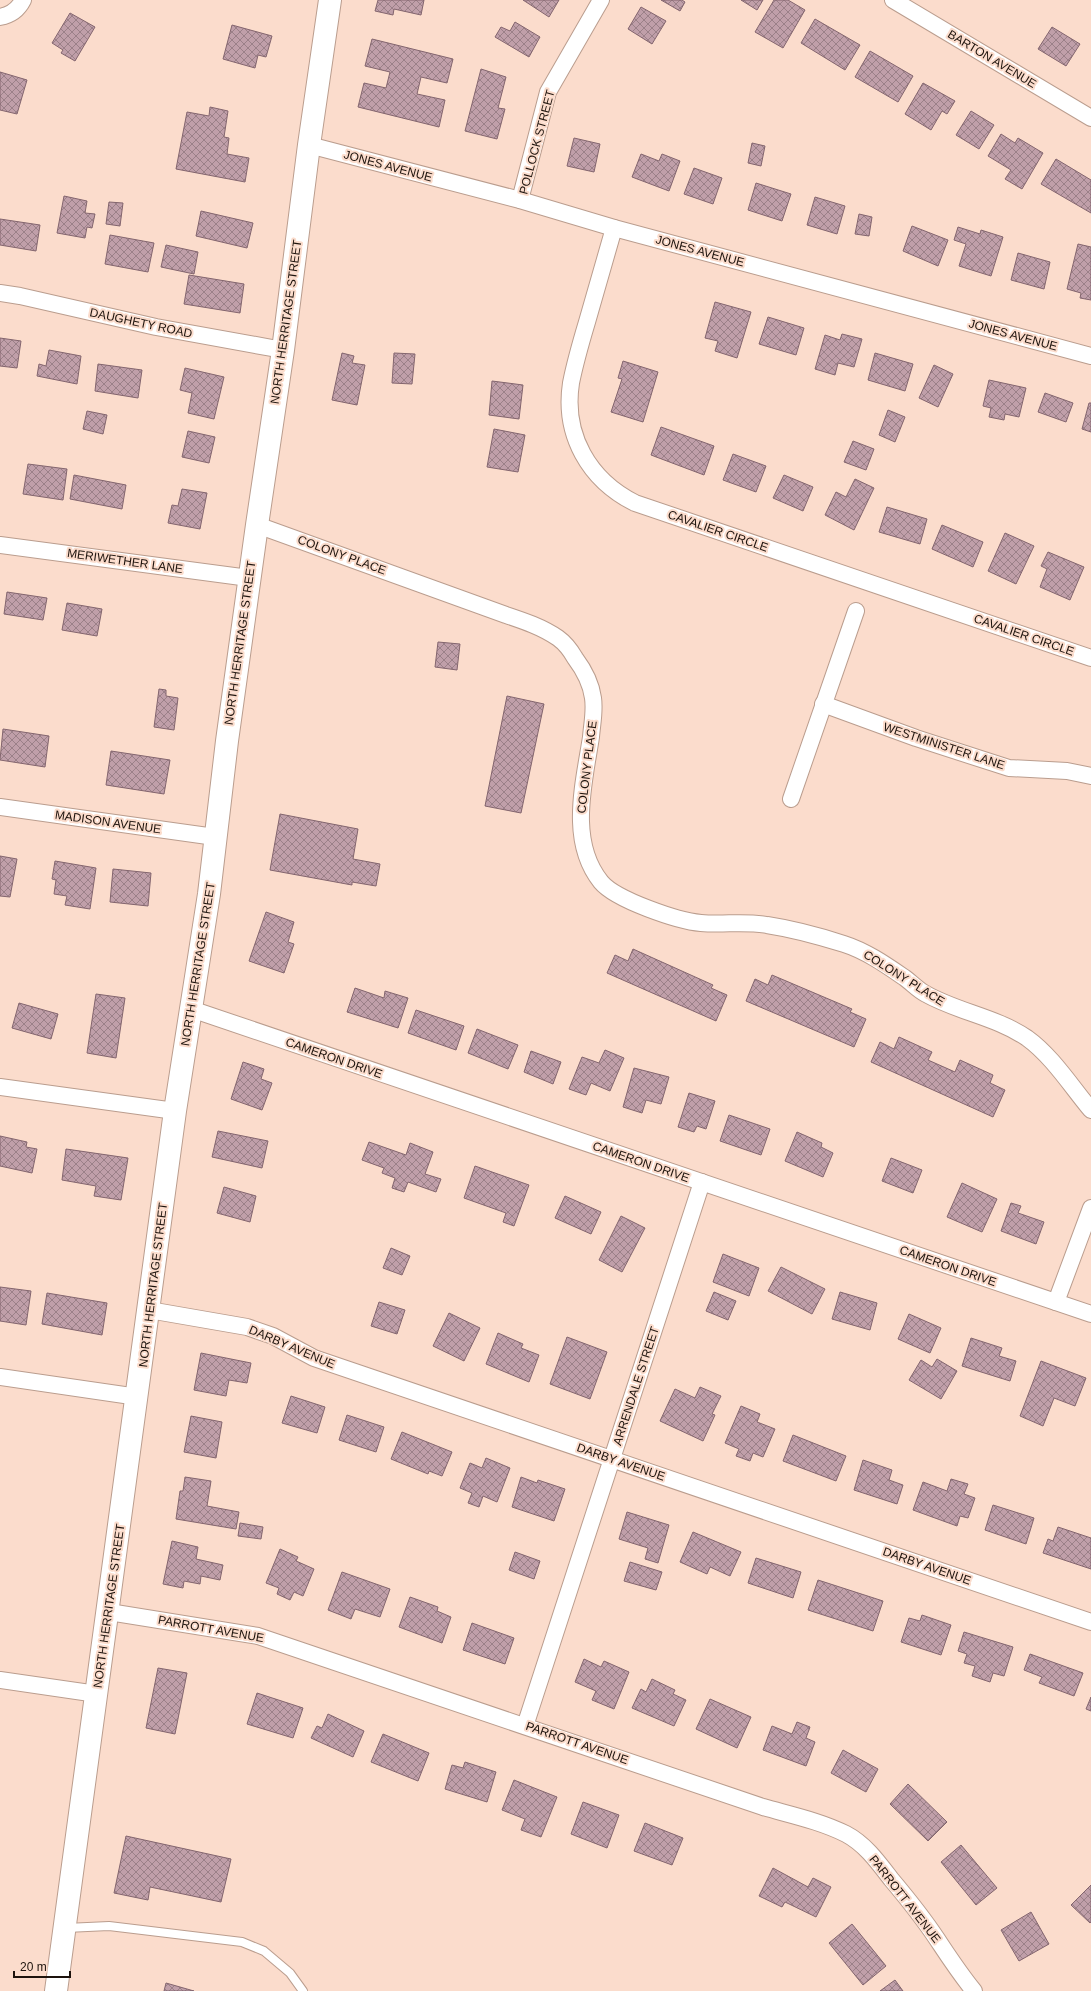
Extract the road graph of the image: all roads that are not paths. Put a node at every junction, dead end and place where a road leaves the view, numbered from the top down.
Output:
1 (23, 0) edge
2 (330, 0) edge
3 (601, 0) edge
4 (893, 0) edge
5 (0, 17) edge
6 (1091, 118) edge
7 (309, 146) junction
8 (520, 200) junction
9 (614, 228) junction
10 (0, 293) edge
11 (283, 350) junction
12 (1091, 356) edge
13 (257, 525) junction
14 (0, 544) edge
15 (249, 578) junction
16 (856, 611) dead end
17 (1091, 658) edge
18 (824, 704) junction
19 (1091, 776) edge
20 (791, 799) dead end
21 (0, 806) edge
22 (216, 837) junction
23 (191, 1009) junction
24 (0, 1087) edge
25 (1091, 1110) edge
26 (175, 1111) junction
27 (702, 1182) junction
28 (1091, 1208) edge
29 (1056, 1302) junction
30 (149, 1310) junction
31 (1091, 1314) edge
32 (0, 1377) edge
33 (138, 1397) junction
34 (612, 1459) junction
35 (109, 1612) junction
36 (1091, 1622) edge
37 (0, 1680) edge
38 (97, 1694) junction
39 (525, 1726) junction
40 (65, 1928) junction
41 (56, 1991) edge
42 (303, 1991) edge
43 (974, 1991) edge

1 - 5 street
2 - 7 street, NORTH HERRITAGE STREET
3 - 8 street, POLLOCK STREET
4 - 6 street, BARTON AVENUE
7 - 8 street, JONES AVENUE
7 - 11 street, NORTH HERRITAGE STREET
8 - 9 street, JONES AVENUE
9 - 12 street, JONES AVENUE
9 - 17 street, CAVALIER CIRCLE
10 - 11 street, DAUGHETY ROAD
11 - 13 street, NORTH HERRITAGE STREET
13 - 15 street, NORTH HERRITAGE STREET
13 - 25 street, COLONY PLACE
14 - 15 street, MERIWETHER LANE
15 - 22 street, NORTH HERRITAGE STREET
16 - 18 street
18 - 19 street, WESTMINISTER LANE
18 - 20 street
21 - 22 street, MADISON AVENUE
22 - 23 street, NORTH HERRITAGE STREET
23 - 26 street, NORTH HERRITAGE STREET
23 - 27 street, CAMERON DRIVE
24 - 26 street
26 - 30 street, NORTH HERRITAGE STREET
27 - 29 street, CAMERON DRIVE
27 - 34 street, ARRENDALE STREET
28 - 29 street
29 - 31 street, CAMERON DRIVE
30 - 33 street, NORTH HERRITAGE STREET
30 - 34 street, DARBY AVENUE
32 - 33 street
33 - 35 street, NORTH HERRITAGE STREET
34 - 36 street, DARBY AVENUE
34 - 39 street, ARRENDALE STREET
35 - 38 street, NORTH HERRITAGE STREET
35 - 39 street, PARROTT AVENUE
37 - 38 street
38 - 40 street, NORTH HERRITAGE STREET
39 - 43 street, PARROTT AVENUE
40 - 41 street, NORTH HERRITAGE STREET
40 - 42 lane

